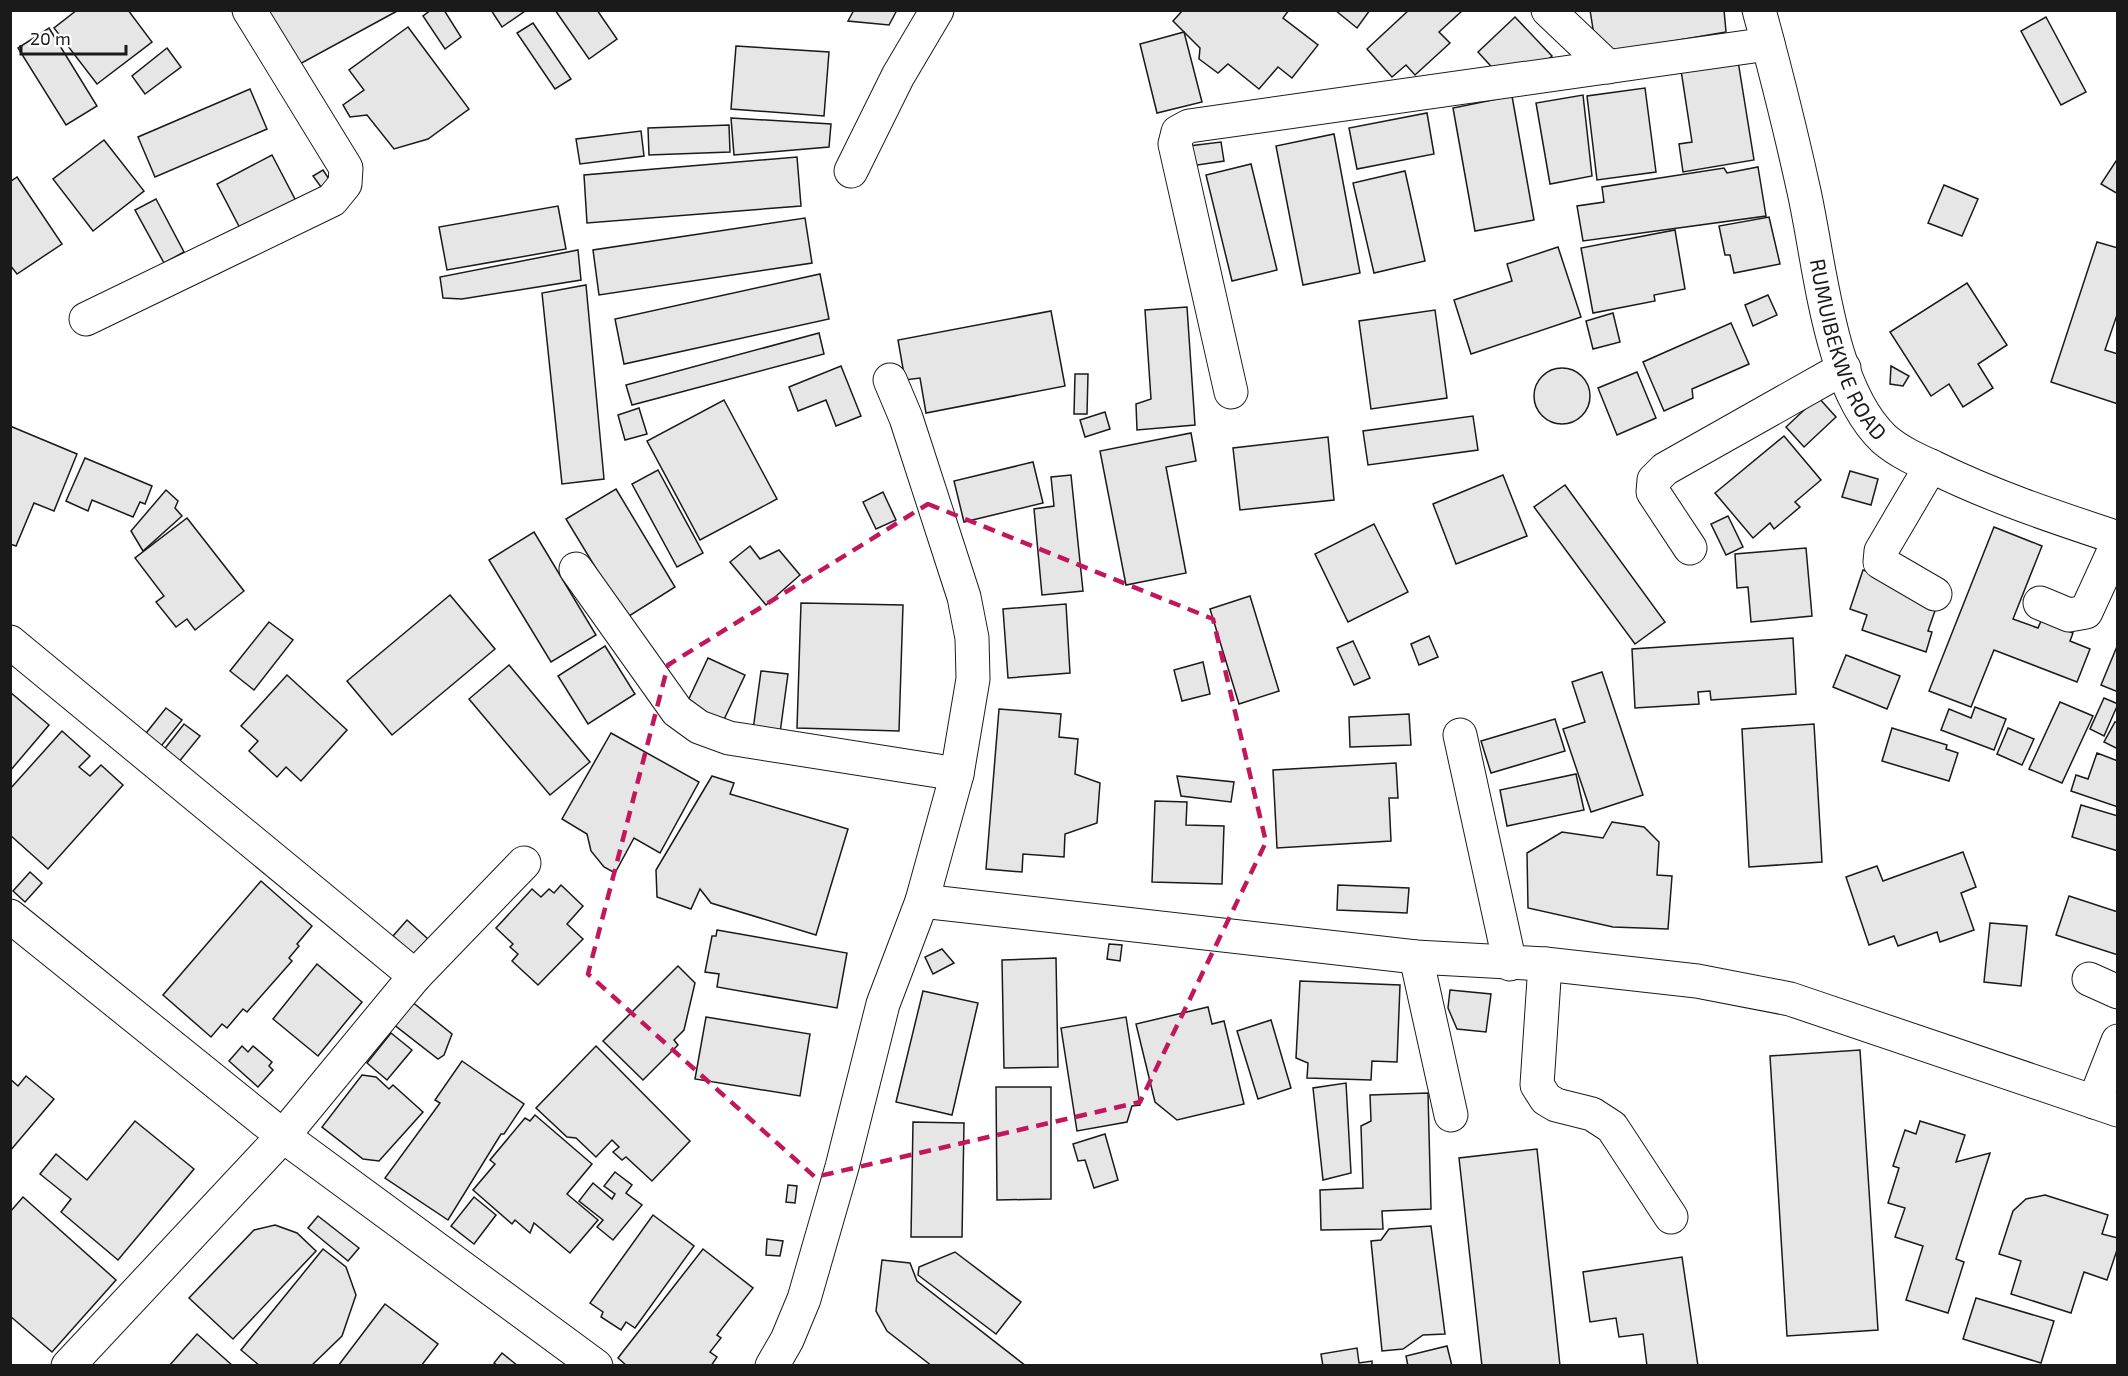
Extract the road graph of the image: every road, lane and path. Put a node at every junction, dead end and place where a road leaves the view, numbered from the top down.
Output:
1 (249, 10) edge
2 (937, 10) edge
3 (1548, 10) edge
4 (1759, 10) edge
5 (1768, 44) junction
6 (1608, 67) junction
7 (850, 171) dead end
8 (86, 319) dead end
9 (1844, 368) junction
10 (890, 380) dead end
11 (1231, 392) dead end
12 (1931, 466) junction
13 (2118, 540) edge
14 (1690, 548) dead end
15 (576, 569) dead end
16 (1935, 594) dead end
17 (2040, 603) dead end
18 (10, 642) edge
19 (1460, 735) dead end
20 (957, 774) junction
21 (524, 862) dead end
22 (922, 901) junction
23 (10, 916) edge
24 (1416, 957) junction
25 (1510, 964) junction
26 (1545, 964) junction
27 (415, 976) junction
28 (2118, 1041) edge
29 (2106, 1106) edge
30 (1451, 1115) dead end
31 (283, 1136) junction
32 (1671, 1217) dead end
33 (68, 1365) edge
34 (596, 1365) edge
35 (772, 1365) edge

1 - 8 street
2 - 7 street
3 - 6 street
4 - 5 street, RUMUIBEKWE ROAD
5 - 6 street
5 - 9 street, RUMUIBEKWE ROAD
6 - 11 street
9 - 12 street, RUMUIBEKWE ROAD
9 - 14 street
10 - 20 street
12 - 13 street, RUMUIBEKWE ROAD
12 - 16 street
13 - 17 street
15 - 20 street
18 - 27 street
19 - 25 street
20 - 22 street
21 - 27 street
22 - 24 street
22 - 35 street
23 - 31 street
24 - 25 street
24 - 30 street
25 - 26 street
26 - 29 street
26 - 32 street
27 - 31 street
28 - 29 street
31 - 33 street
31 - 34 street

